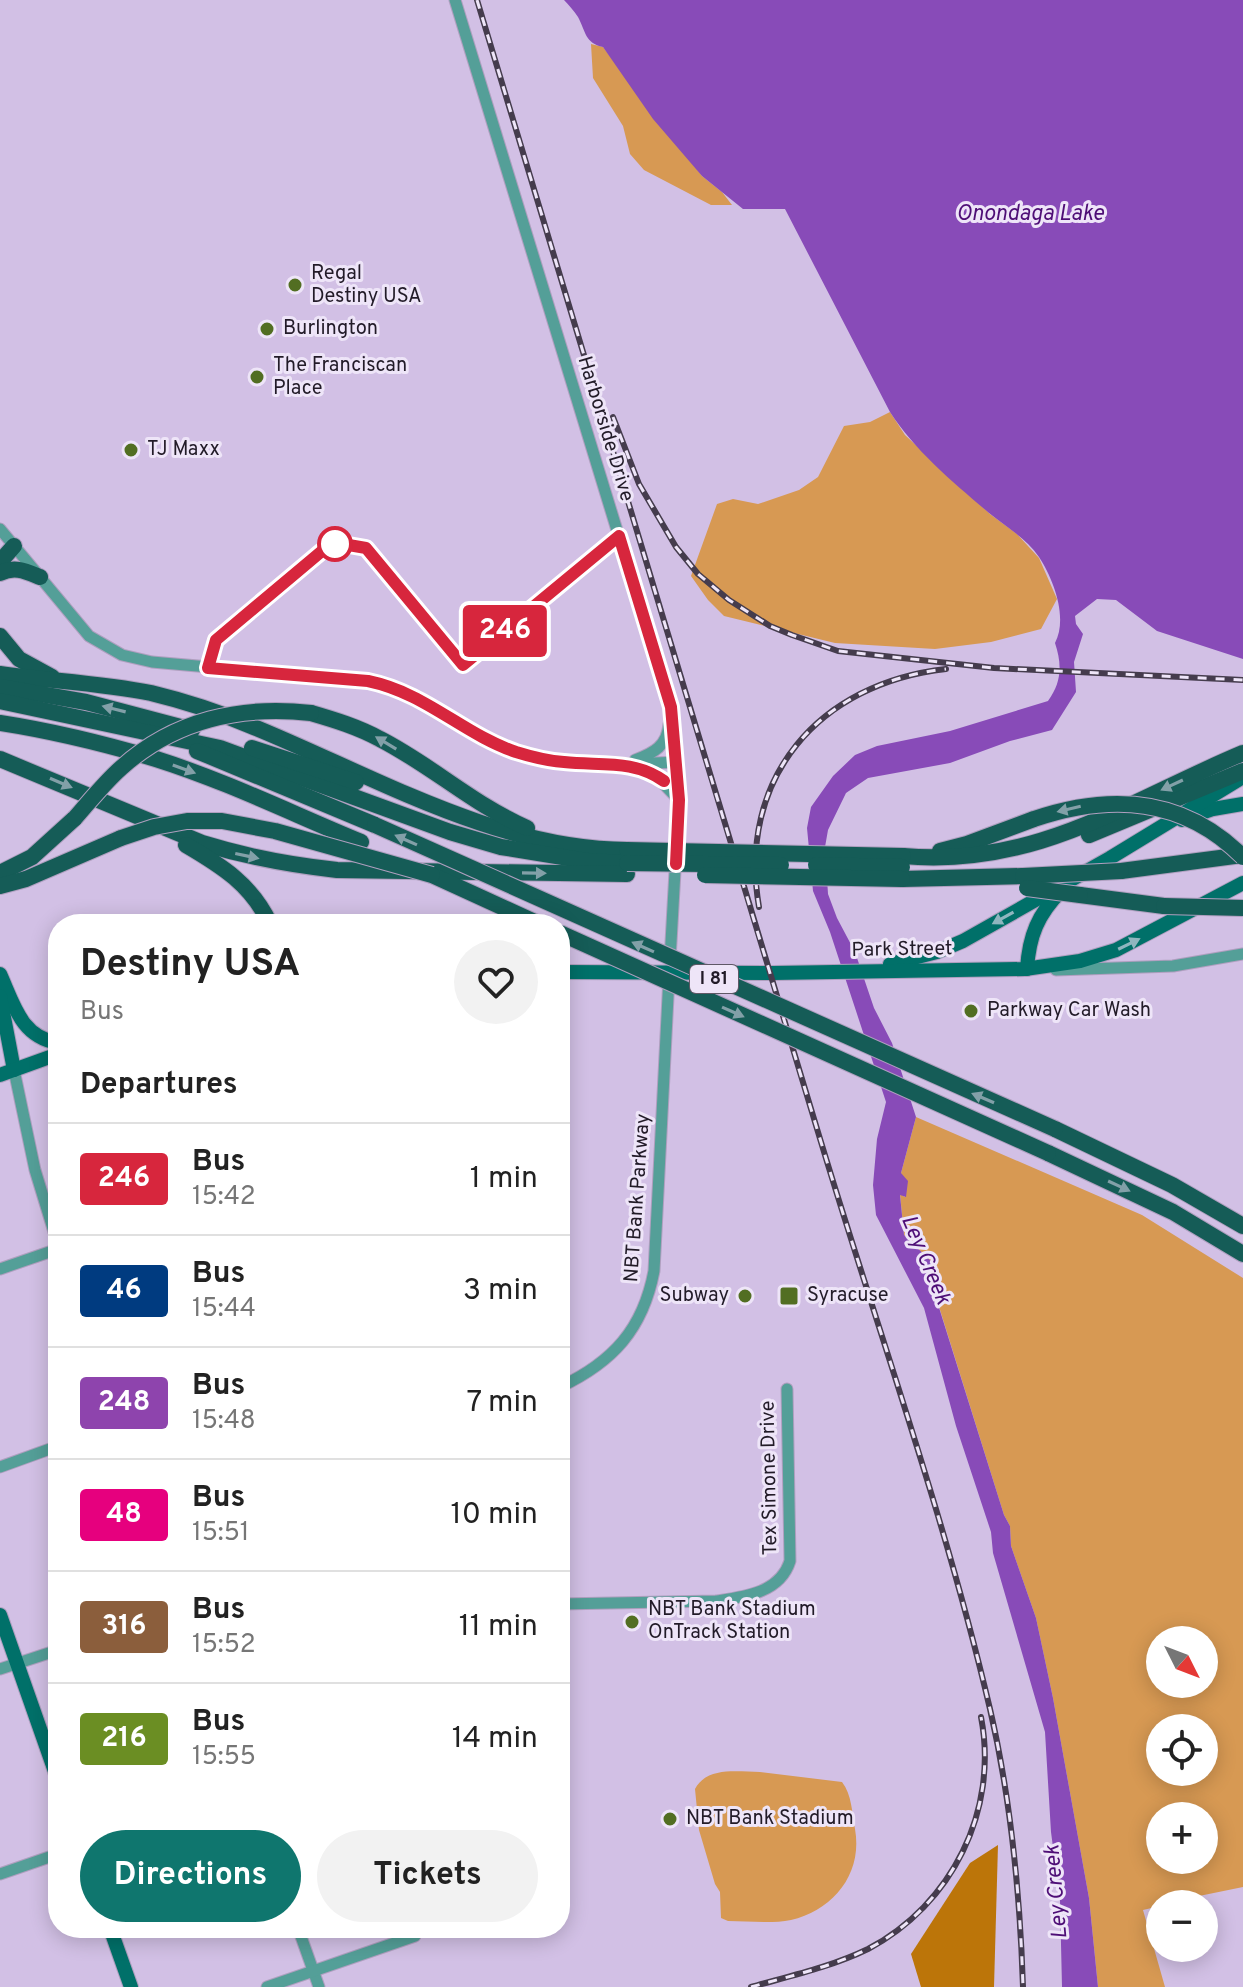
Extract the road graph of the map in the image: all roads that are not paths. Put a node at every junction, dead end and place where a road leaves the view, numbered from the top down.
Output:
1 (455, 0) edge
2 (6, 541) edge
3 (0, 562) edge
4 (0, 573) edge
5 (40, 577) junction
6 (0, 636) edge
7 (0, 674) edge
8 (73, 683) junction
9 (0, 687) edge
10 (0, 701) edge
11 (671, 707) junction
12 (84, 718) junction
13 (0, 723) edge
14 (1243, 753) edge
15 (0, 759) edge
16 (677, 762) junction
17 (625, 764) junction
18 (1243, 771) edge
19 (1243, 777) edge
20 (679, 800) junction
21 (1243, 804) edge
22 (122, 809) junction
23 (457, 813) junction
24 (1133, 844) junction
25 (577, 847) junction
26 (1243, 856) edge
27 (627, 862) junction
28 (902, 867) junction
29 (0, 873) edge
30 (432, 875) junction
31 (1025, 882) junction
32 (1243, 883) edge
33 (0, 886) edge
34 (1076, 887) junction
35 (1243, 908) edge
36 (265, 914) edge
37 (517, 914) edge
38 (570, 938) edge
39 (1243, 954) edge
40 (1027, 969) junction
41 (867, 970) junction
42 (570, 972) edge
43 (669, 972) junction
44 (0, 974) edge
45 (0, 996) edge
46 (48, 1041) edge
47 (48, 1058) edge
48 (7, 1073) edge
49 (48, 1214) edge
50 (1243, 1226) edge
51 (48, 1251) edge
52 (1243, 1254) edge
53 (0, 1269) edge
54 (570, 1381) edge
55 (787, 1389) dead end
56 (48, 1450) edge
57 (0, 1467) edge
58 (570, 1604) edge
59 (0, 1615) edge
60 (48, 1653) edge
61 (17, 1663) junction
62 (0, 1669) edge
63 (48, 1751) edge
64 (48, 1857) edge
65 (0, 1874) edge
66 (114, 1938) edge
67 (301, 1938) edge
68 (409, 1938) edge
69 (313, 1971) junction
70 (131, 1987) edge
71 (267, 1987) edge
72 (319, 1987) edge

1 - 11 street, Harborside Drive
2 - 3 highway
2 - 5 street
4 - 5 highway
5 - 17 street
6 - 8 highway
7 - 8 highway
8 - 23 highway
23 -> 9 highway
10 - 12 highway, I 81
11 - 16 street, Harborside Drive
11 - 17 street
12 - 27 highway
50 -> 12 highway, I 81, bridge
13 -> 30 highway, bridge
14 -> 28 highway
15 -> 22 highway
16 - 17 street
16 - 20 street, Harborside Drive
17 - 20 street
18 - 28 highway
19 - 24 main road
20 - 43 street, Harborside Drive
21 - 24 main road
22 -> 27 highway
22 - 36 highway
23 - 25 highway
24 - 34 main road
25 - 27 highway
25 -> 29 highway, bridge
26 -> 28 highway, bridge
26 - 31 highway, bridge
27 - 28 highway, bridge
27 - 28 highway, bridge
28 - 31 highway
30 - 33 highway, bridge
30 - 37 highway
31 - 34 highway, bridge
40 -> 32 main road
34 - 35 highway, bridge
34 - 40 main road
34 -> 41 main road
38 -> 52 highway, I 81, bridge
39 - 40 street, Park Street
40 - 41 main road, Park Street
41 - 43 main road, Park Street
42 - 43 main road, Park Street
43 - 54 street, NBT Bank Parkway
44 - 46 main road
45 - 48 main road
47 - 48 main road
48 - 49 street
51 - 53 street
55 - 58 street, Tex Simone Drive
56 - 57 street
59 - 61 main road
60 - 61 street
61 - 62 street
61 - 63 main road
64 - 65 street
66 - 70 main road
67 - 69 street
68 - 69 street
69 - 71 street
69 - 72 street

